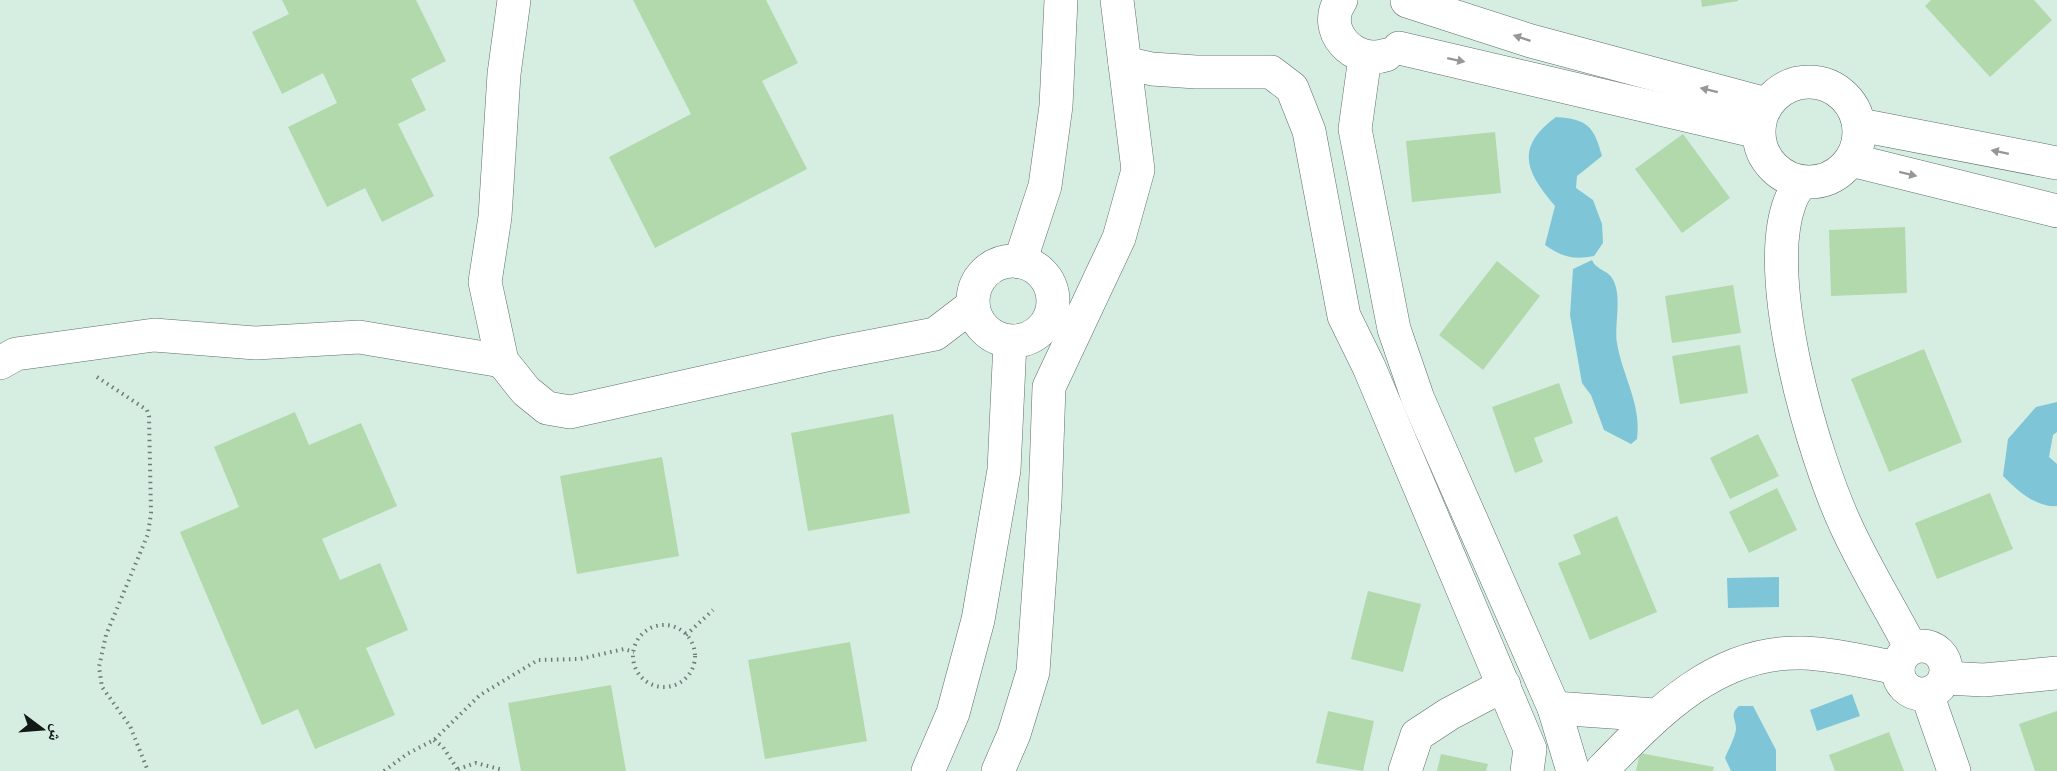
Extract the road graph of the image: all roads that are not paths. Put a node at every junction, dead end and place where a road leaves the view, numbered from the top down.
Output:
1 (514, 0) edge
2 (1061, 0) edge
3 (1117, 0) edge
4 (1341, 0) edge
5 (1406, 1) edge
6 (1399, 48) junction
7 (1365, 57) junction
8 (1125, 63) junction
9 (1762, 118) junction
10 (1860, 125) junction
11 (1851, 160) junction
12 (2057, 163) edge
13 (1801, 182) junction
14 (2057, 211) edge
15 (1020, 262) junction
16 (973, 305) junction
17 (1010, 342) junction
18 (502, 361) junction
19 (0, 363) edge
20 (1905, 658) junction
21 (2057, 673) edge
22 (1504, 685) junction
23 (1936, 686) junction
24 (1554, 708) junction
25 (1655, 715) junction
26 (928, 771) edge
27 (998, 771) edge
28 (1405, 771) edge
29 (1527, 771) edge
30 (1573, 771) edge
31 (1601, 771) edge
32 (1954, 771) edge

1 - 18 street
2 - 15 street
3 - 8 street
4 - 7 street
5 - 6 street
9 -> 5 street
6 - 7 street
6 -> 9 street
7 - 24 street
8 - 22 street
8 - 27 street
9 - 10 street
9 - 13 street
10 - 11 street
12 -> 10 street
11 - 13 street
11 -> 14 street
13 - 20 street
15 - 16 street
15 - 17 street
16 - 17 street
16 - 18 street
17 - 26 street
18 - 19 street
20 - 23 street
20 - 25 street
21 - 23 street
22 - 28 street
22 - 29 street
23 - 32 street
24 - 25 street
24 - 30 street
25 - 31 street

